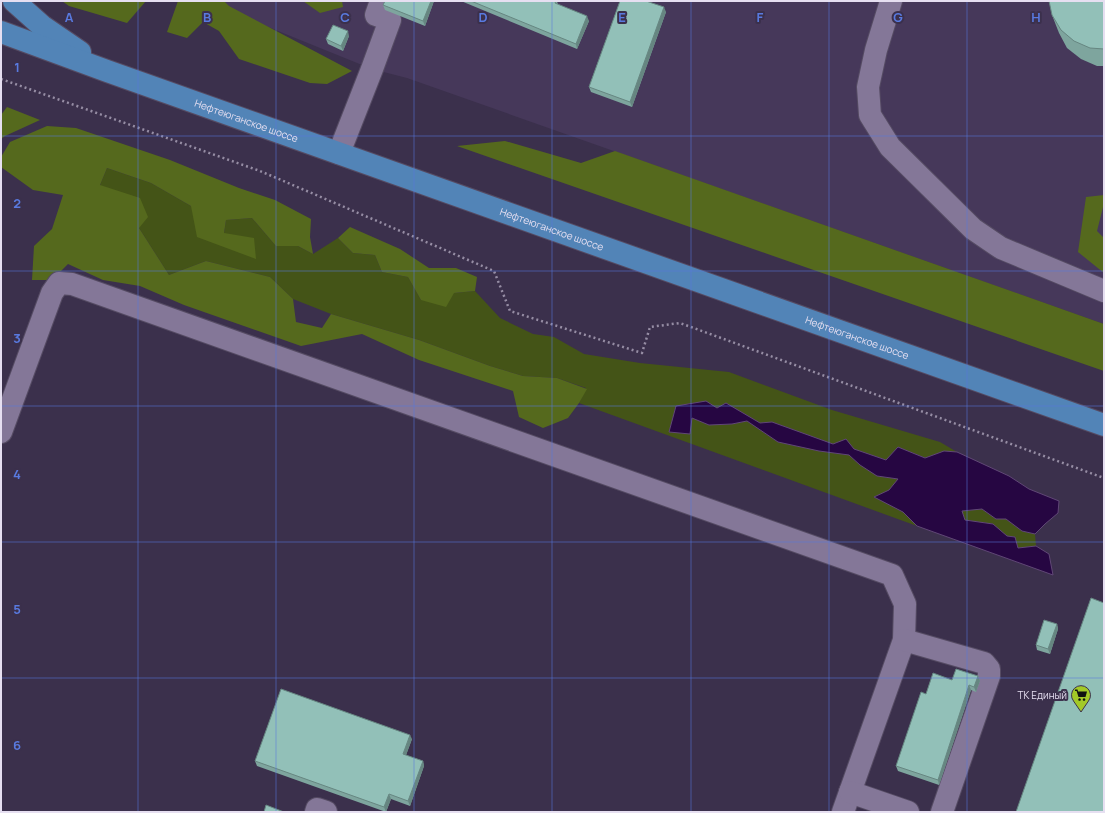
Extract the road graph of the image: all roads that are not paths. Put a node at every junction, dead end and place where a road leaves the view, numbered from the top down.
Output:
1 (14, 1) edge
2 (381, 1) edge
3 (891, 1) edge
4 (1, 32) edge
5 (1, 48) edge
6 (107, 71) junction
7 (339, 153) junction
8 (1104, 291) edge
9 (1104, 425) edge
10 (1, 432) edge
11 (904, 640) junction
12 (847, 802) edge
13 (316, 812) edge
14 (326, 812) edge
15 (908, 812) edge
16 (942, 812) edge

1 - 6 main road
2 - 7 lane
3 - 8 lane
4 - 6 main road, Нефтеюганское шоссе
5 - 6 main road
6 - 7 main road, Нефтеюганское шоссе
7 - 9 main road, Нефтеюганское шоссе
10 - 11 lane
11 - 12 lane
11 - 16 lane
12 - 15 lane
13 - 14 lane

